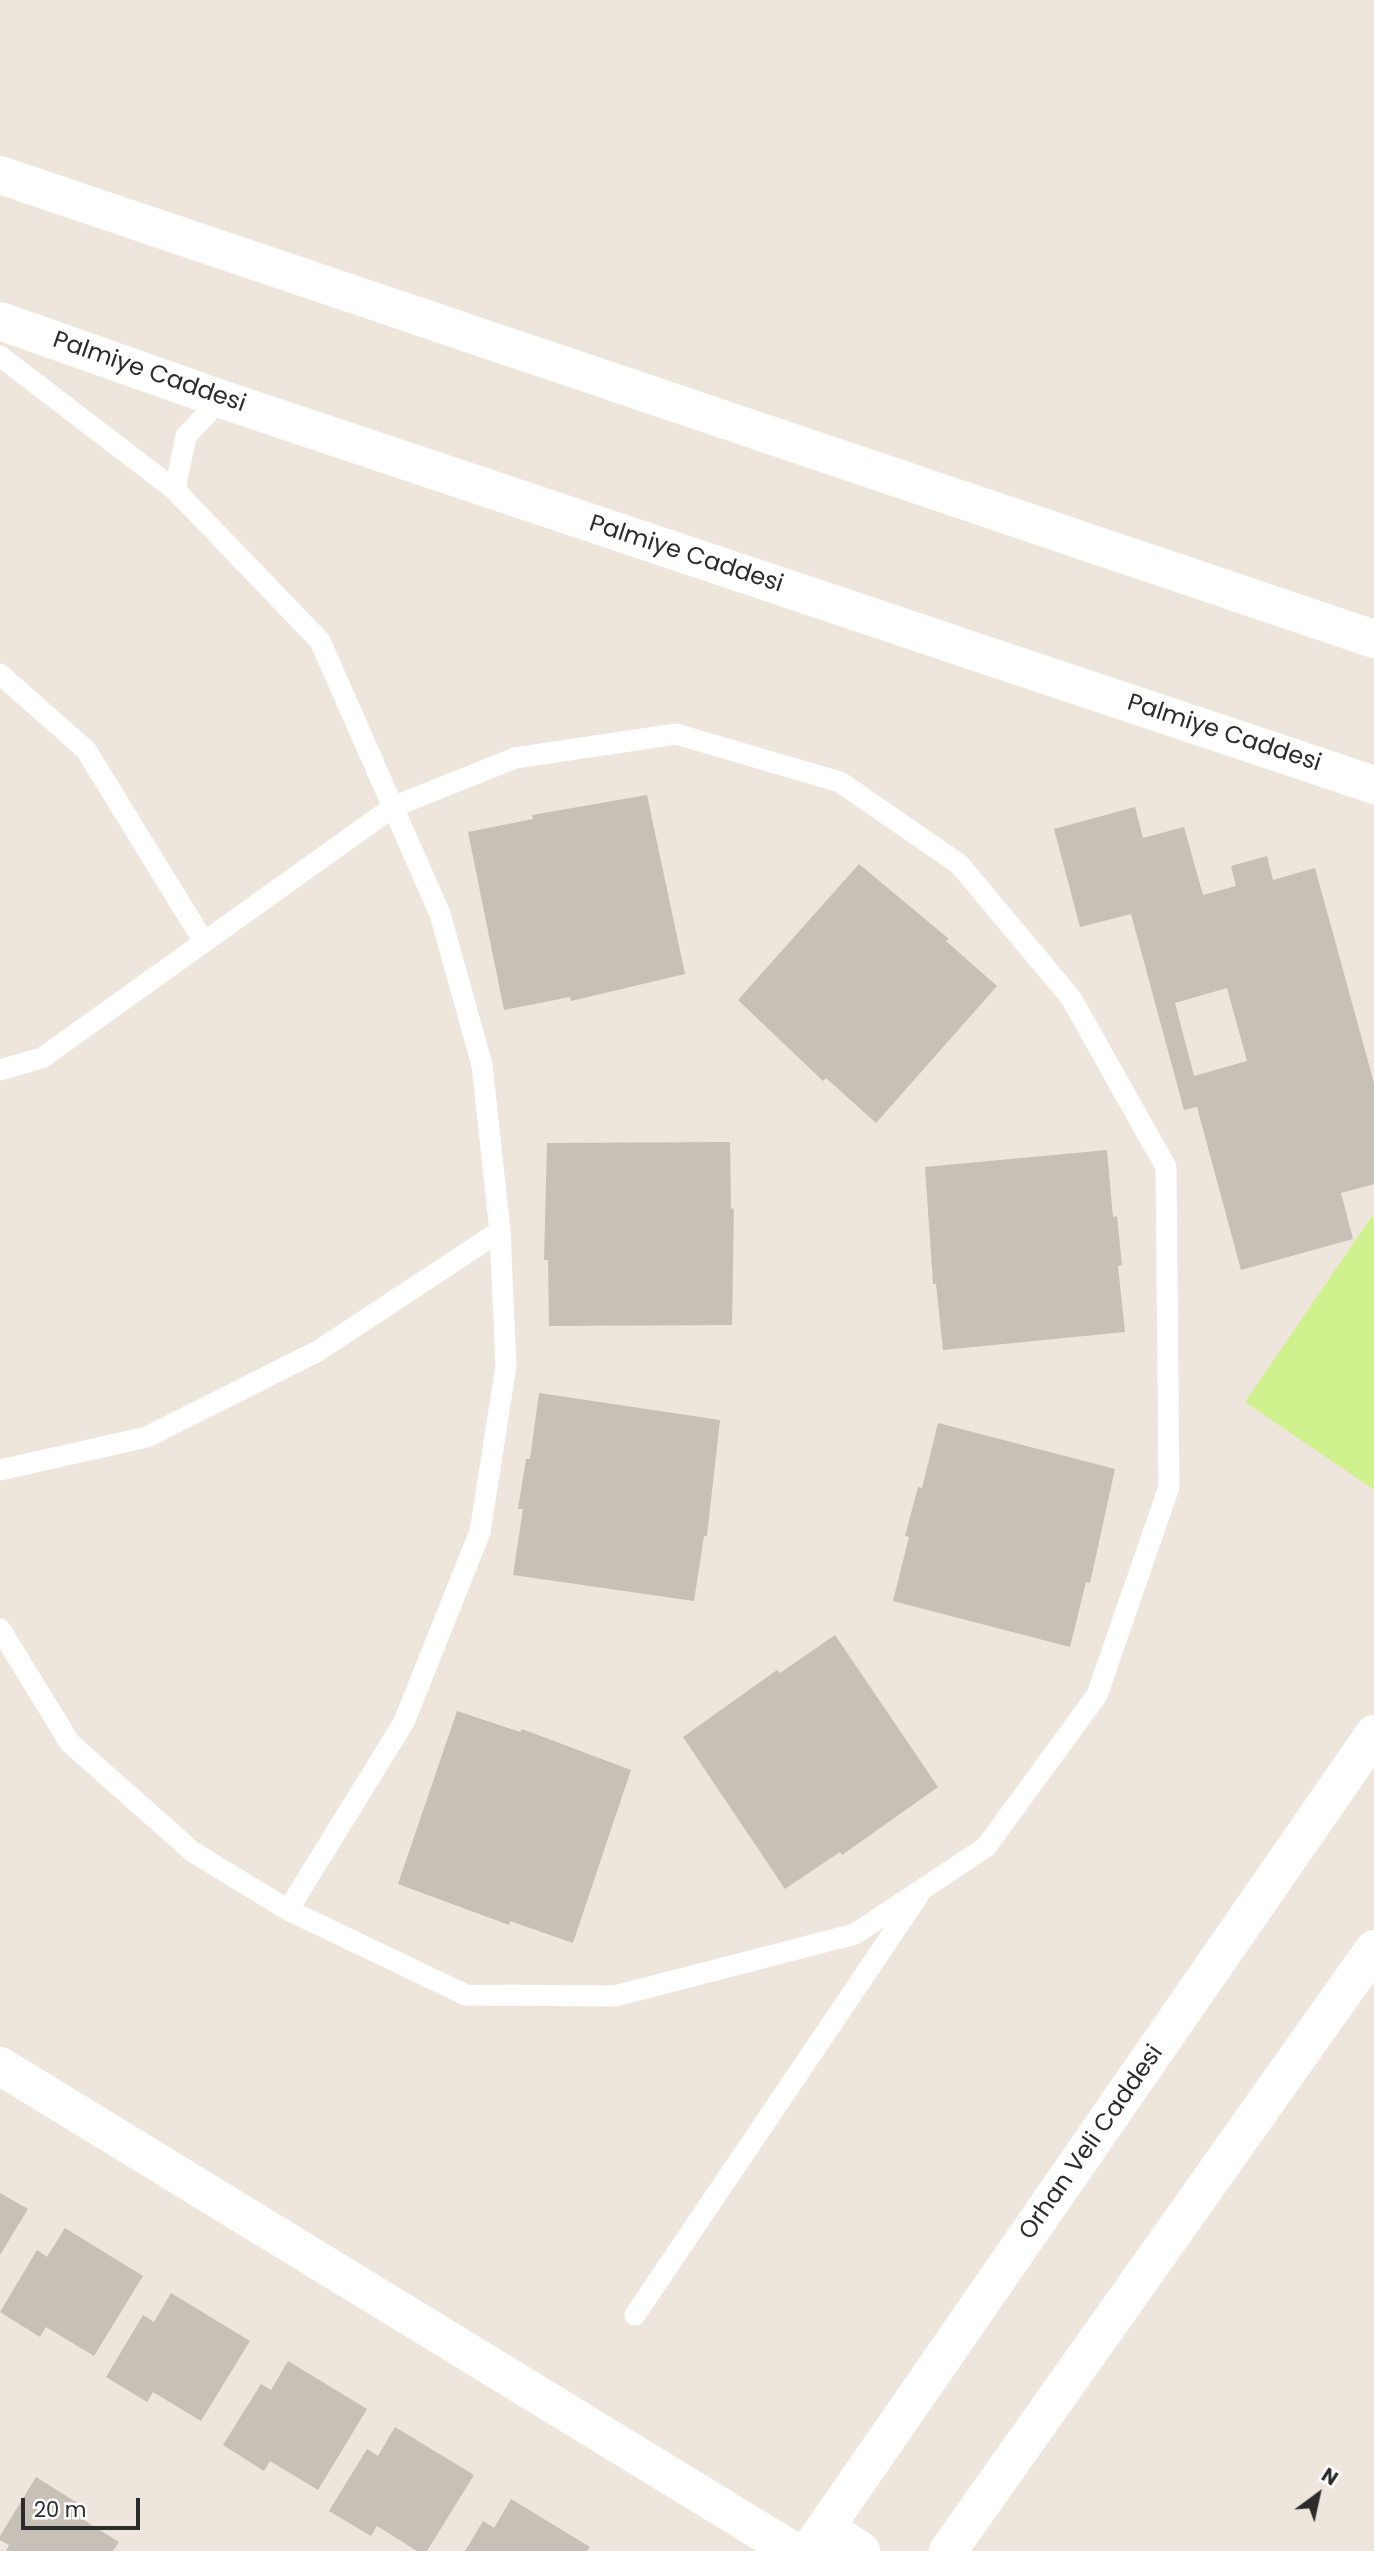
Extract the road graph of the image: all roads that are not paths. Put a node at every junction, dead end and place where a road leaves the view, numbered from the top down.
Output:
1 (0, 175) edge
2 (0, 321) edge
3 (0, 356) edge
4 (221, 399) junction
5 (175, 490) junction
6 (1374, 639) edge
7 (0, 674) edge
8 (1374, 785) edge
9 (393, 807) junction
10 (204, 942) junction
11 (0, 1070) edge
12 (500, 1231) junction
13 (0, 1470) edge
14 (0, 1629) edge
15 (1374, 1734) edge
16 (923, 1889) junction
17 (288, 1910) junction
18 (1374, 1949) edge
19 (0, 2066) edge
20 (635, 2315) dead end
21 (818, 2539) edge
22 (793, 2551) edge
23 (861, 2551) edge
24 (947, 2551) edge

1 - 6 street
2 - 4 street, Palmiye Caddesi
3 - 5 lane
4 - 5 lane
4 - 8 street, Palmiye Caddesi
5 - 9 lane
7 - 10 lane
9 - 10 lane
9 - 12 lane
9 - 16 lane
10 - 11 lane
12 - 13 lane
12 - 17 lane
14 - 17 lane
15 - 21 street, Orhan Veli Caddesi
16 - 17 lane
16 - 20 lane
18 - 24 street
19 - 22 street
21 - 23 street

